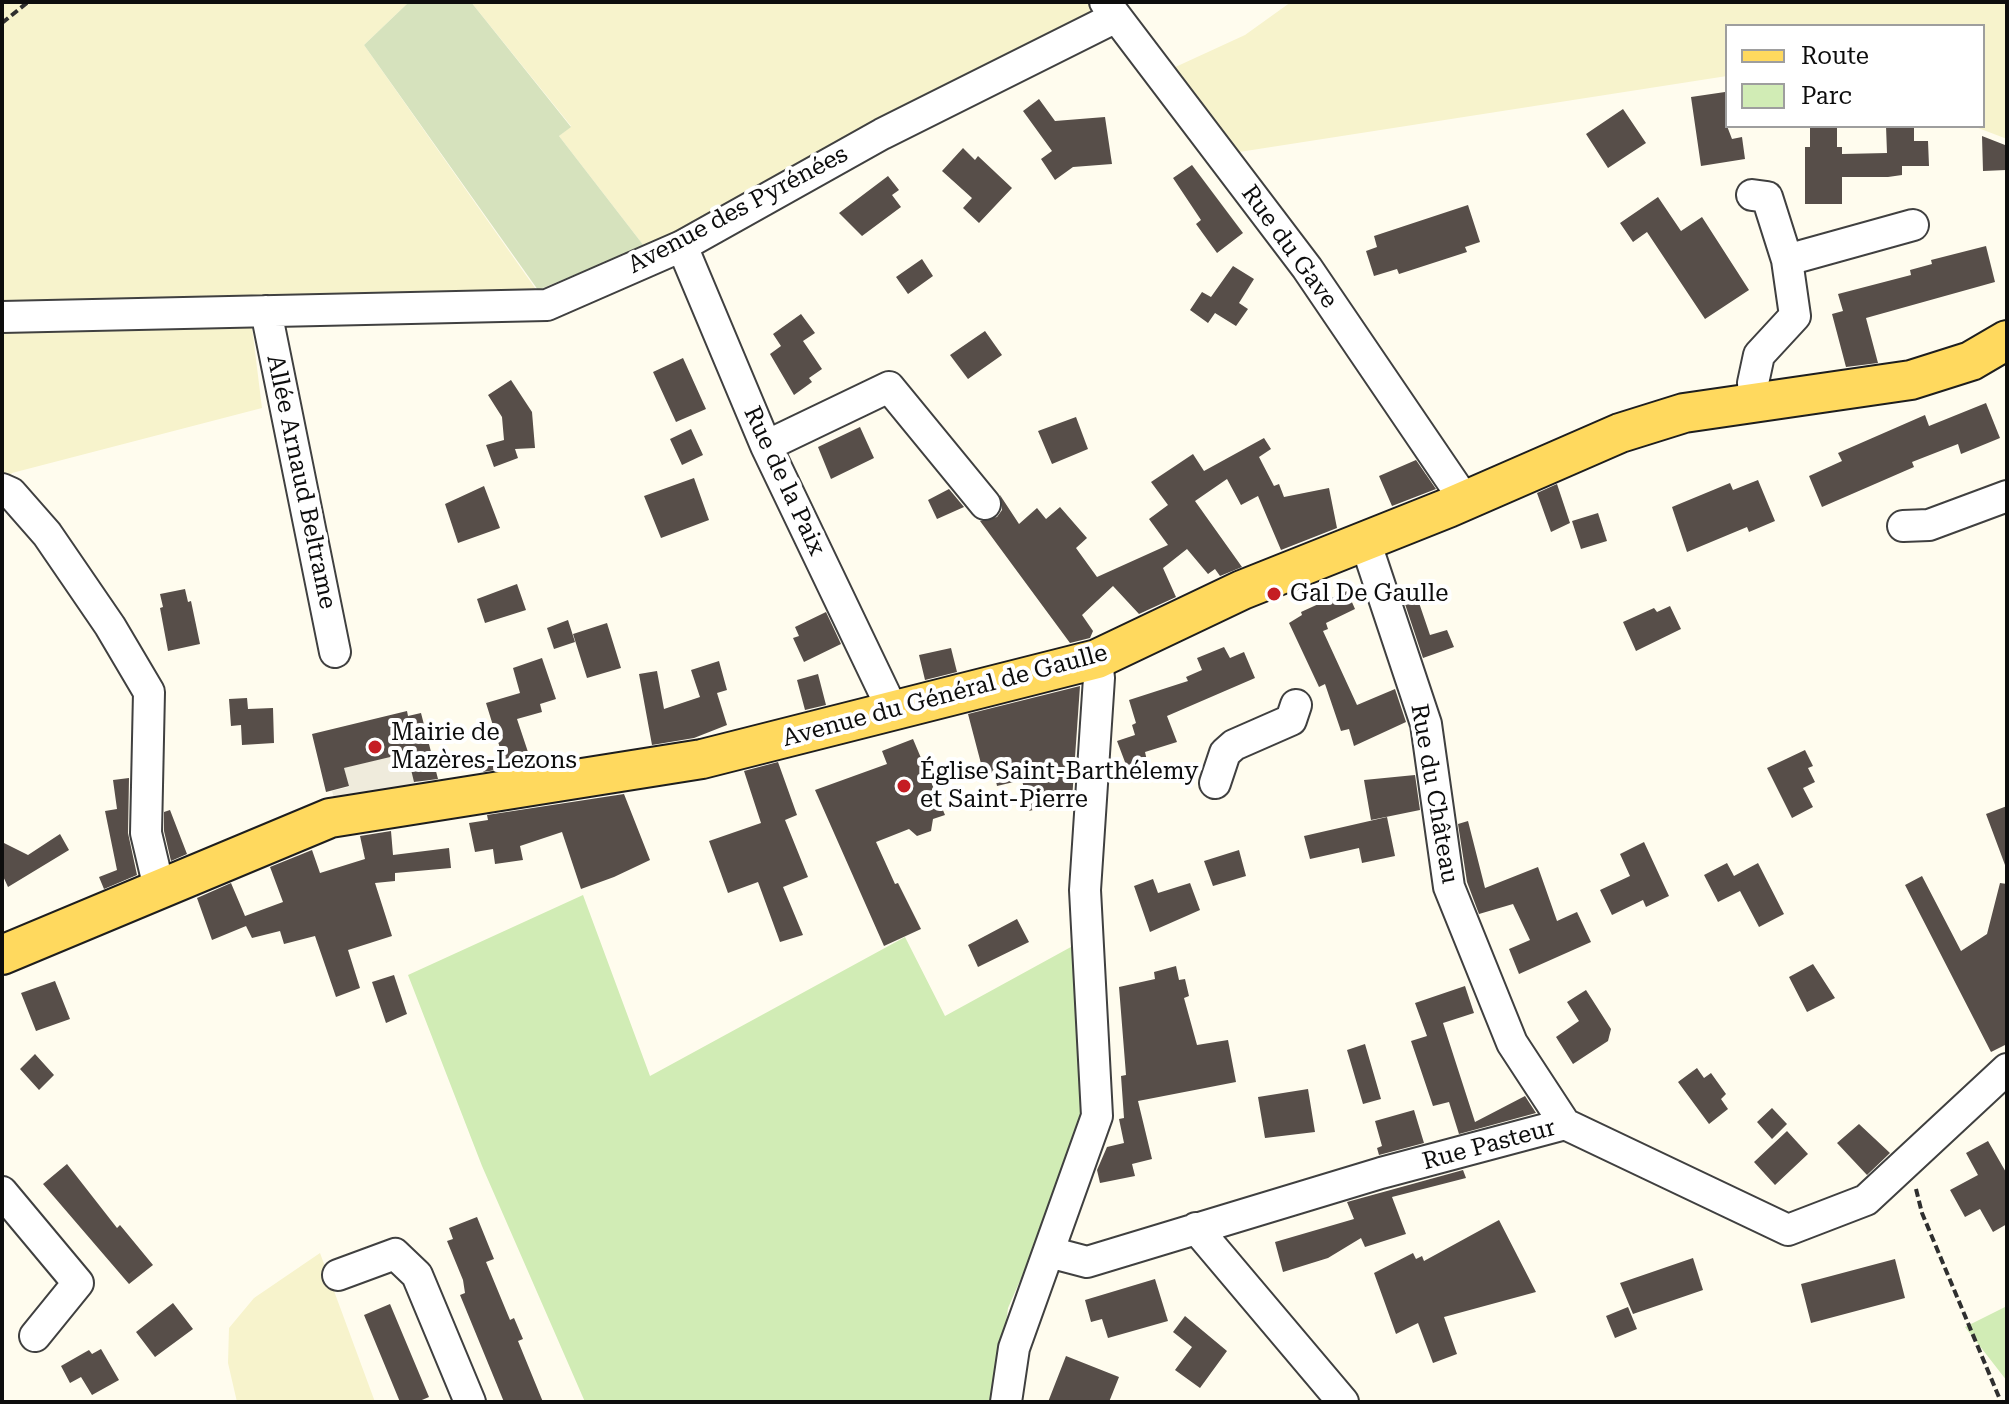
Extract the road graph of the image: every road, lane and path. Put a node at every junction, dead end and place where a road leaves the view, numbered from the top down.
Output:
1 (28, 2) edge
2 (1109, 10) edge
3 (2, 23) edge
4 (1752, 195) dead end
5 (1913, 225) dead end
6 (682, 246) junction
7 (1787, 260) junction
8 (266, 311) junction
9 (2, 317) edge
10 (2007, 340) edge
11 (1754, 401) junction
12 (766, 446) junction
13 (2, 489) edge
14 (2007, 496) edge
15 (1464, 499) junction
16 (985, 504) dead end
17 (1903, 526) dead end
18 (1365, 541) junction
19 (335, 652) dead end
20 (1097, 659) junction
21 (1296, 705) dead end
22 (894, 713) junction
23 (1215, 783) dead end
24 (159, 888) junction
25 (2, 955) edge
26 (2007, 1069) edge
27 (1565, 1124) junction
28 (1909, 1160) junction
29 (2, 1192) edge
30 (1196, 1228) junction
31 (1049, 1252) junction
32 (338, 1275) dead end
33 (35, 1336) dead end
34 (470, 1402) edge
35 (1006, 1402) edge
36 (1343, 1402) edge
37 (2001, 1402) edge

1 - 3 path
2 - 6 street, Avenue des Pyrénées
2 - 15 street, Rue du Gave
4 - 7 street
5 - 7 street
6 - 8 street, Avenue des Pyrénées
6 - 12 street, Rue de la Paix
7 - 11 street
8 - 9 street, Avenue des Pyrénées
8 - 19 street, Allée Arnaud Beltrame
10 - 11 main road, Avenue du Général de Gaulle
11 - 15 main road, Avenue du Général de Gaulle
12 - 16 street
12 - 22 street, Rue de la Paix
13 - 24 street
14 - 17 street
15 - 18 main road, Avenue du Général de Gaulle
18 - 20 main road, Avenue du Général de Gaulle
18 - 27 street, Rue du Château
20 - 22 main road, Avenue du Général de Gaulle
20 - 31 street
21 - 23 street
22 - 24 main road, Avenue du Général de Gaulle
24 - 25 main road, Avenue du Général de Gaulle
26 - 28 street, Rue Pasteur
27 - 28 street, Rue Pasteur
27 - 30 street, Rue Pasteur
28 - 37 path
29 - 33 street
30 - 31 street, Rue Pasteur
30 - 36 street
31 - 35 street
32 - 34 street

